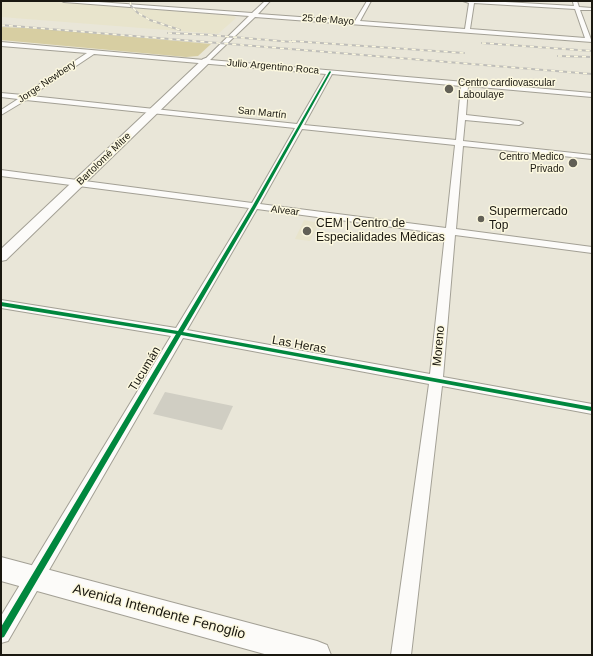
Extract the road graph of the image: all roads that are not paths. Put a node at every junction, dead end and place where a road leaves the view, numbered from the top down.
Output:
1 (65, 1) edge
2 (165, 1) edge
3 (268, 1) edge
4 (369, 1) edge
5 (465, 1) edge
6 (471, 1) edge
7 (574, 1) edge
8 (154, 8) junction
9 (577, 8) junction
10 (592, 9) edge
11 (252, 15) junction
12 (356, 23) junction
13 (467, 31) junction
14 (590, 40) edge
15 (1, 44) edge
16 (93, 52) junction
17 (206, 61) junction
18 (330, 72) junction
19 (465, 84) junction
20 (1, 95) edge
21 (592, 95) edge
22 (24, 97) junction
23 (155, 110) junction
24 (1, 112) edge
25 (462, 118) junction
26 (519, 123) dead end
27 (299, 126) junction
28 (460, 143) junction
29 (592, 157) edge
30 (1, 173) edge
31 (78, 184) junction
32 (254, 207) junction
33 (450, 232) junction
34 (592, 250) edge
35 (1, 257) edge
36 (1, 304) edge
37 (178, 334) junction
38 (436, 380) junction
39 (592, 409) edge
40 (1, 569) edge
41 (33, 578) junction
42 (1, 634) edge
43 (317, 655) edge
44 (401, 655) edge

1 - 8 street, 25 de Mayo
2 - 8 street
3 - 11 street
4 - 12 street
5 - 6 street
6 - 9 street
6 - 13 street
7 - 9 street
8 - 11 street, 25 de Mayo
9 - 10 street
9 - 14 street
11 - 12 street, 25 de Mayo
11 - 17 street
12 - 13 street, 25 de Mayo
13 - 14 street, 25 de Mayo
15 - 16 street, Julio Argentino Roca
16 - 17 street, Julio Argentino Roca
16 - 22 street, Jorge Newbery
17 - 18 street, Julio Argentino Roca
17 - 23 main road, Bartolomé Mitre
18 - 19 street, Julio Argentino Roca
18 - 27 street, Tucumán
19 - 21 street, Julio Argentino Roca
19 - 25 street, Moreno
20 - 22 street, San Martín
22 - 23 street, San Martín
22 - 24 street, Jorge Newbery
23 - 27 street, San Martín
23 - 31 main road, Bartolomé Mitre
25 - 26 street
25 - 28 street, Moreno
27 - 28 street, San Martín
27 - 32 street, Tucumán
28 - 29 street, San Martín
28 - 33 street, Moreno
30 - 31 street, Alvear
31 - 32 street, Alvear
31 - 35 main road, Bartolomé Mitre
32 - 33 street, Alvear
32 - 37 street, Tucumán
33 - 34 street, Alvear
33 - 38 street, Moreno
36 - 37 street, Las Heras
37 - 38 street, Las Heras
37 - 41 street, Tucumán
38 - 39 street, Las Heras
38 - 44 street, Moreno
40 - 41 main road, Avenida Intendente Fenoglio
41 - 42 street, Tucumán
41 - 43 main road, Avenida Intendente Fenoglio

